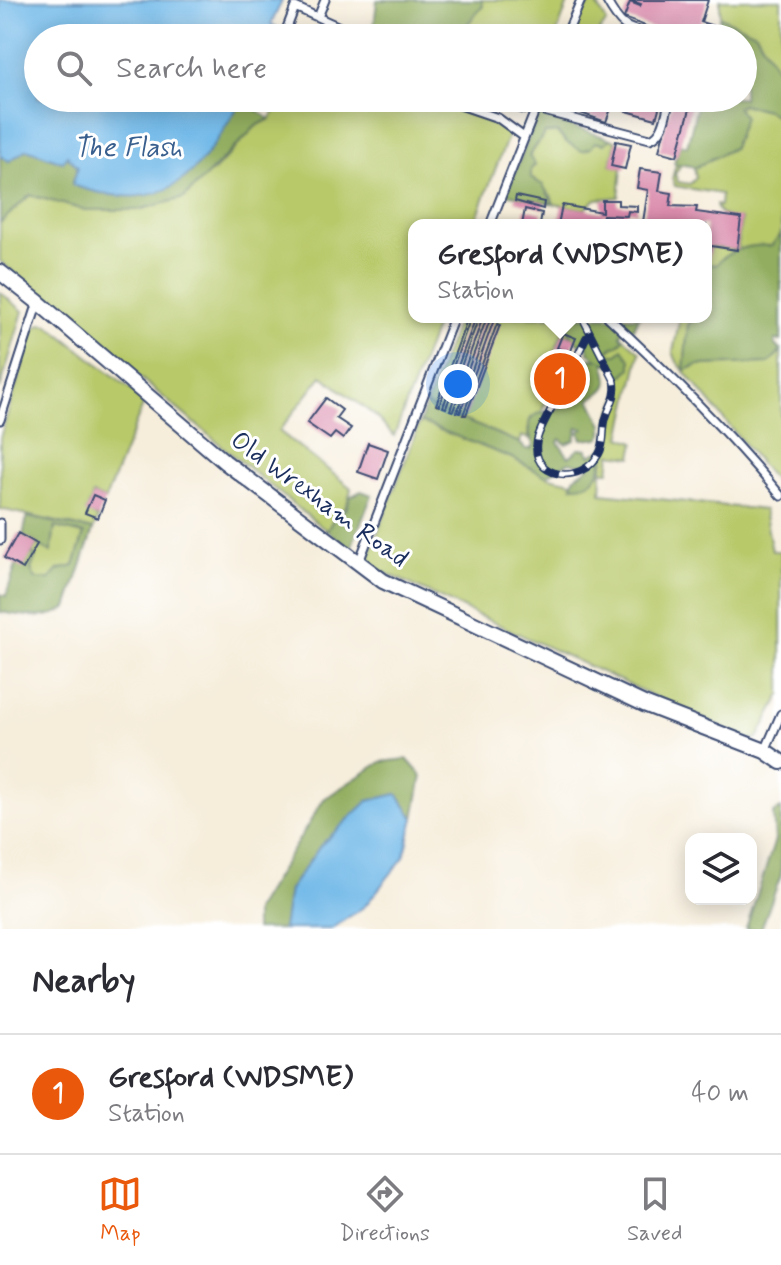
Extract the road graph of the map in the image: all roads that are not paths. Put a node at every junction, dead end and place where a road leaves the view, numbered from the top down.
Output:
1 (325, 0) edge
2 (581, 0) edge
3 (606, 0) edge
4 (318, 17) junction
5 (288, 24) edge
6 (333, 24) edge
7 (571, 24) edge
8 (620, 24) edge
9 (480, 112) edge
10 (535, 112) edge
11 (547, 112) edge
12 (666, 112) edge
13 (524, 137) junction
14 (492, 219) edge
15 (0, 272) edge
16 (38, 302) junction
17 (452, 323) edge
18 (615, 323) edge
19 (0, 420) edge
20 (781, 496) edge
21 (0, 523) edge
22 (0, 540) edge
23 (359, 562) junction
24 (781, 714) edge
25 (765, 751) junction
26 (781, 762) edge

1 - 4 lane
2 - 7 lane
3 - 8 lane
4 - 5 lane
4 - 6 lane
9 - 13 lane
10 - 13 lane
11 - 12 lane
13 - 14 lane
15 - 16 street, Old Wrexham Road
16 - 19 lane
16 - 23 street, Old Wrexham Road
17 - 23 lane
18 - 20 lane
21 - 22 lane
23 - 25 street, Old Wrexham Road
24 - 25 lane
25 - 26 street, Old Wrexham Road

